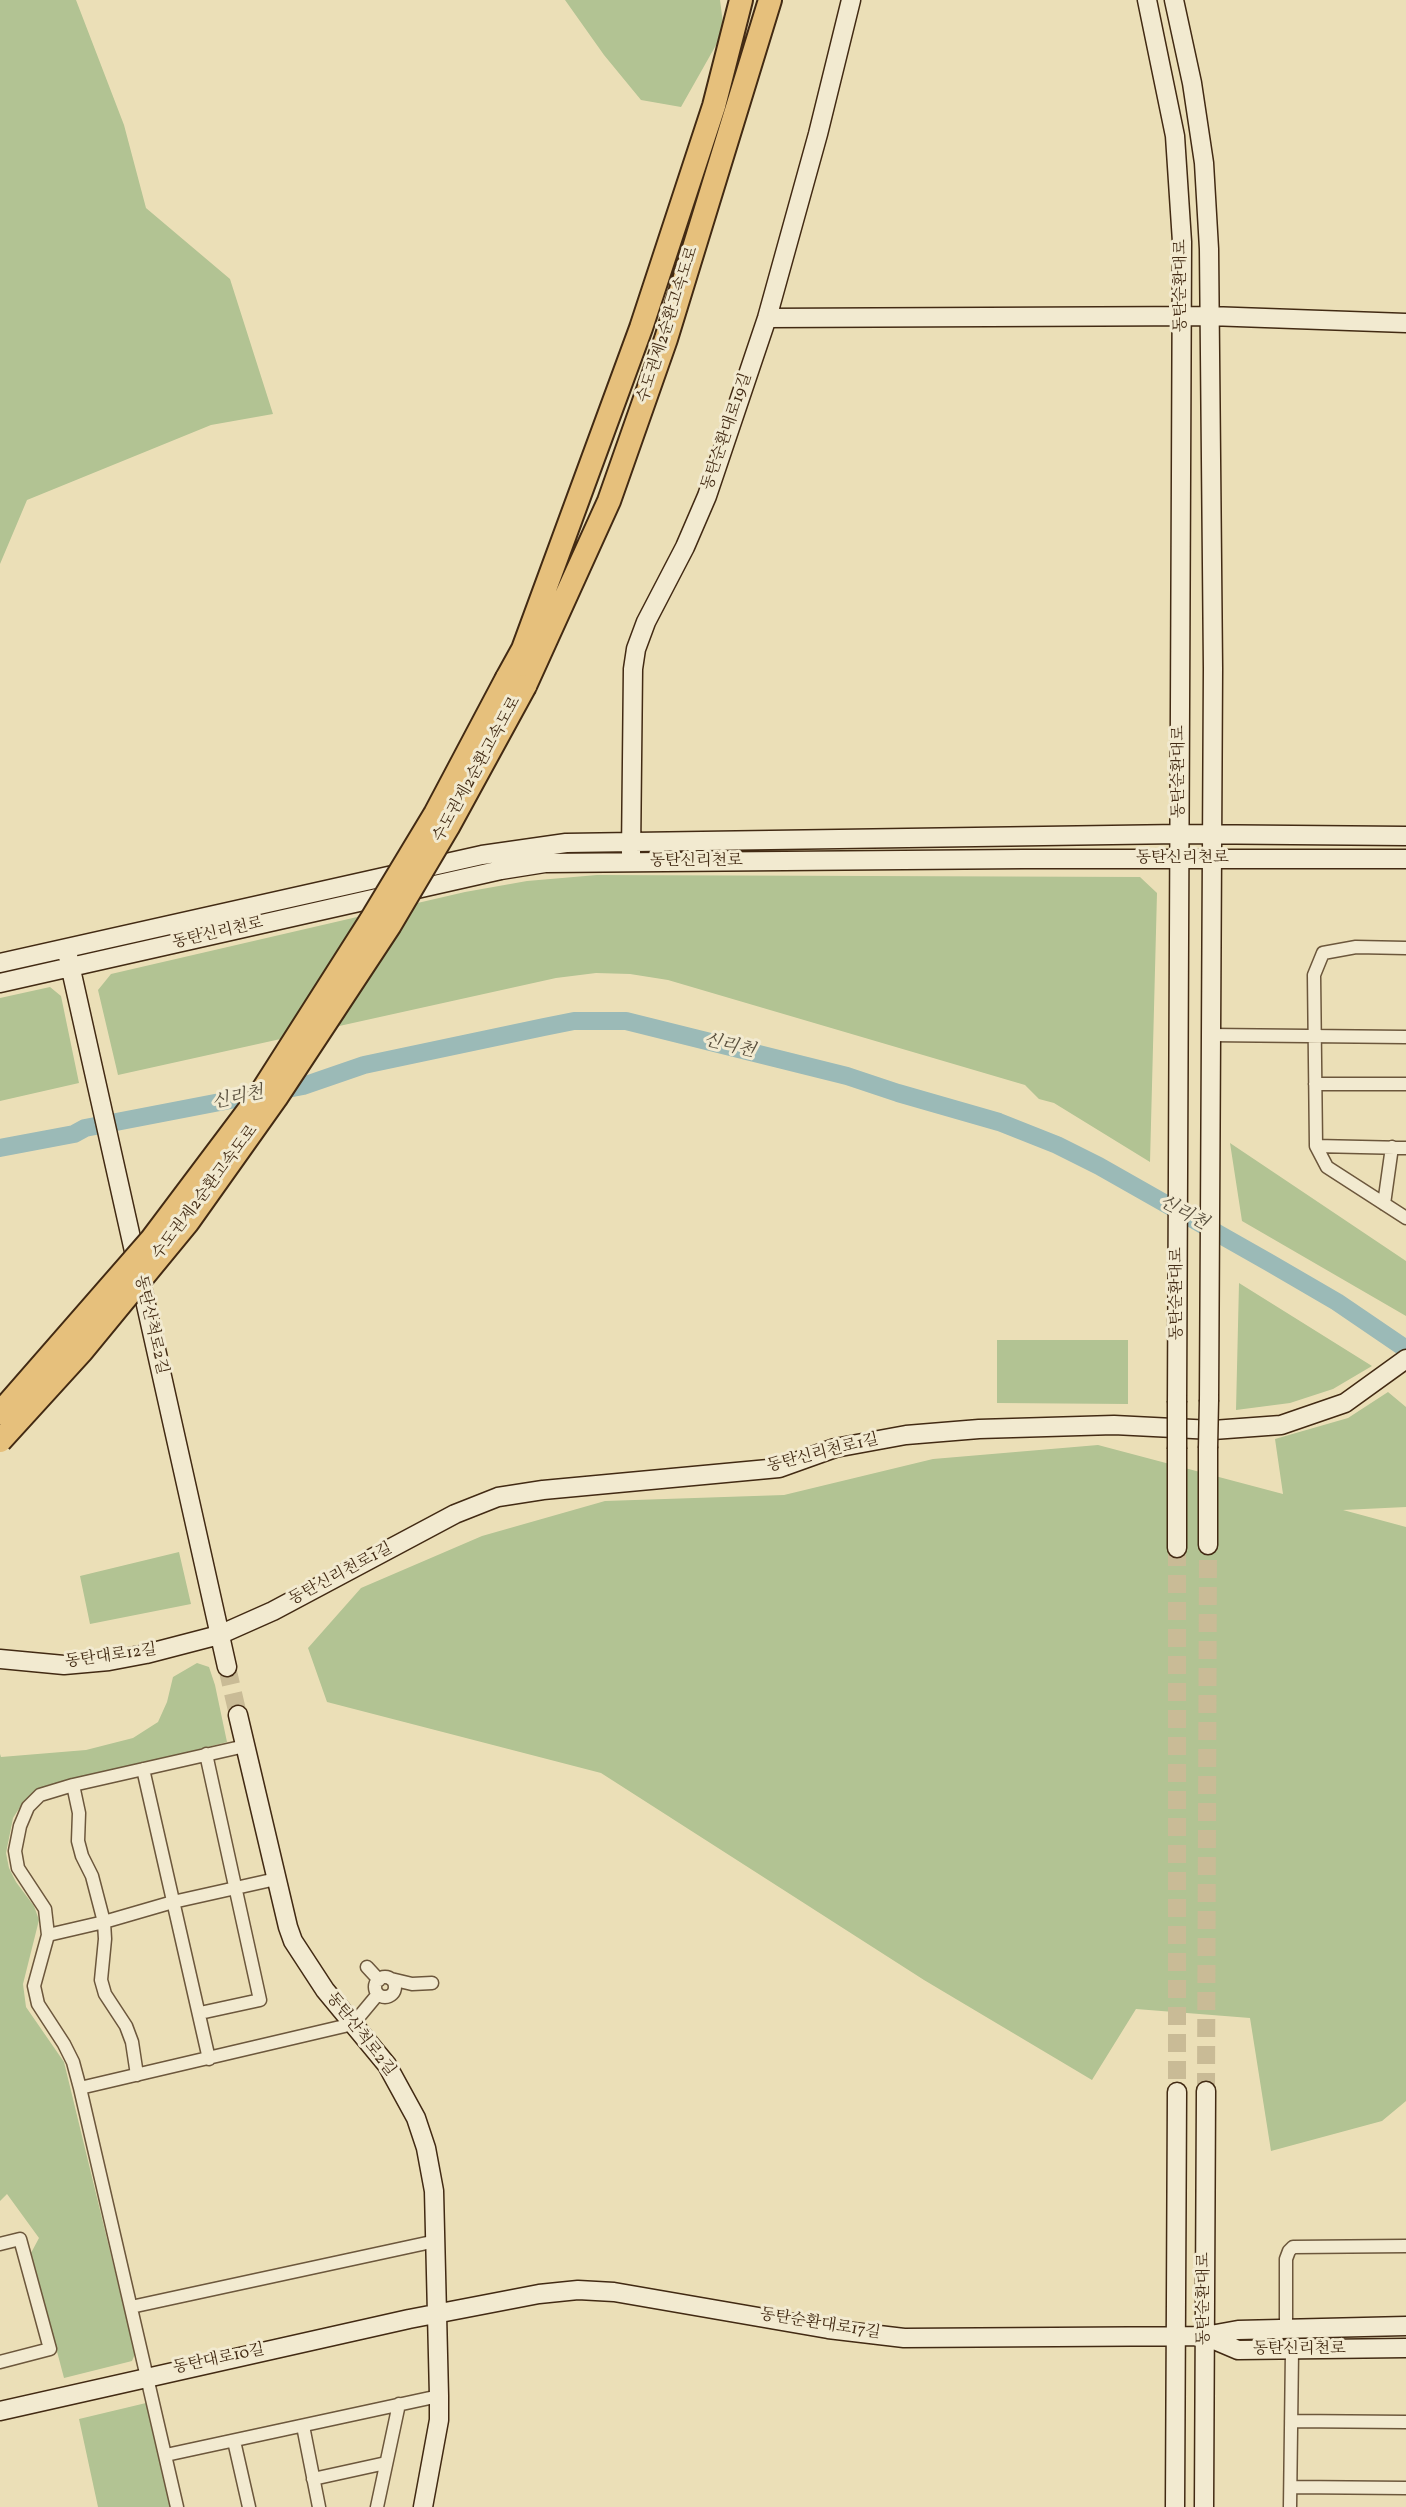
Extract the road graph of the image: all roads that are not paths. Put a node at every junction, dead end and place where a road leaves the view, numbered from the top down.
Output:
1 (741, 0) edge
2 (770, 0) edge
3 (851, 0) edge
4 (1147, 0) edge
5 (1174, 0) edge
6 (1182, 316) junction
7 (1209, 316) junction
8 (767, 318) junction
9 (1406, 322) edge
10 (516, 682) junction
11 (1180, 769) junction
12 (1212, 773) junction
13 (1180, 834) junction
14 (1101, 835) junction
15 (1212, 835) junction
16 (1282, 836) junction
17 (1406, 837) edge
18 (696, 841) junction
19 (631, 842) junction
20 (567, 843) junction
21 (1212, 858) junction
22 (1102, 859) junction
23 (1180, 859) junction
24 (1282, 859) junction
25 (1406, 859) edge
26 (564, 862) junction
27 (631, 862) junction
28 (693, 862) junction
29 (1179, 922) junction
30 (1211, 925) junction
31 (118, 936) junction
32 (66, 948) junction
33 (1406, 948) edge
34 (124, 956) junction
35 (4, 962) edge
36 (70, 968) junction
37 (7, 982) edge
38 (1210, 1035) junction
39 (1314, 1036) junction
40 (1406, 1037) edge
41 (1315, 1084) junction
42 (1406, 1084) edge
43 (1316, 1146) junction
44 (1392, 1147) junction
45 (1406, 1148) edge
46 (1384, 1204) junction
47 (1406, 1218) edge
48 (1406, 1359) edge
49 (0, 1413) edge
50 (0, 1441) edge
51 (1208, 1545) tunnel mouth
52 (1177, 1548) tunnel mouth
53 (219, 1635) junction
54 (0, 1659) edge
55 (227, 1667) tunnel mouth
56 (238, 1715) tunnel mouth
57 (245, 1746) junction
58 (206, 1754) junction
59 (143, 1769) junction
60 (73, 1785) junction
61 (276, 1879) junction
62 (236, 1887) junction
63 (173, 1902) junction
64 (104, 1922) junction
65 (48, 1935) junction
66 (367, 1967) dead end
67 (388, 1983) junction
68 (432, 1983) dead end
69 (200, 2013) junction
70 (353, 2024) junction
71 (209, 2059) junction
72 (137, 2075) junction
73 (80, 2088) junction
74 (1206, 2091) tunnel mouth
75 (1177, 2092) tunnel mouth
76 (436, 2241) junction
77 (0, 2244) edge
78 (1406, 2246) edge
79 (130, 2307) junction
80 (439, 2312) junction
81 (1406, 2326) edge
82 (1286, 2329) junction
83 (1176, 2336) junction
84 (1205, 2336) junction
85 (1406, 2349) edge
86 (1292, 2350) junction
87 (0, 2362) edge
88 (148, 2383) junction
89 (440, 2396) junction
90 (399, 2404) junction
91 (0, 2411) edge
92 (1291, 2421) junction
93 (1406, 2422) edge
94 (303, 2426) junction
95 (234, 2440) junction
96 (166, 2456) junction
97 (386, 2463) junction
98 (314, 2479) junction
99 (1291, 2487) junction
100 (1406, 2488) edge
101 (177, 2507) edge
102 (249, 2507) edge
103 (319, 2507) edge
104 (377, 2507) edge
105 (423, 2507) edge
106 (1175, 2507) edge
107 (1204, 2507) edge
108 (1290, 2507) edge

1 - 10 highway, 수도권제2순환고속도로
2 - 10 highway, 수도권제2순환고속도로
3 - 8 main road, 동탄순환대로19길
4 - 6 main road, 동탄순환대로
5 - 7 main road, 동탄순환대로
6 - 7 main road
6 - 8 main road
6 - 11 main road, 동탄순환대로
7 - 9 main road
7 - 12 main road, 동탄순환대로
8 - 19 main road, 동탄순환대로19길
10 - 49 highway, 수도권제2순환고속도로, bridge
10 - 50 highway, 수도권제2순환고속도로, bridge
11 - 12 main road
11 - 13 main road, 동탄순환대로
12 - 15 main road, 동탄순환대로
13 - 14 main road, 동탄신리천로
13 - 15 main road, 동탄신리천로
13 - 23 main road, 동탄순환대로
14 - 18 main road, 동탄신리천로
14 - 22 main road
15 - 16 main road, 동탄신리천로
15 - 21 main road, 동탄순환대로
16 - 17 main road, 동탄신리천로
16 - 24 main road
18 - 19 main road, 동탄신리천로
18 - 28 main road
19 - 20 main road, 동탄신리천로
19 - 27 main road, 동탄순환대로19길
20 - 26 main road
20 - 31 main road, 동탄신리천로
21 - 23 main road, 동탄신리천로
21 - 24 main road, 동탄신리천로
21 - 30 main road, 동탄순환대로
22 - 23 main road, 동탄신리천로
22 - 28 main road, 동탄신리천로
23 - 29 main road, 동탄순환대로
24 - 25 main road, 동탄신리천로
26 - 27 main road, 동탄신리천로
26 - 34 main road, 동탄신리천로
27 - 28 main road, 동탄신리천로
29 - 30 main road
29 - 52 main road, 동탄순환대로, bridge
30 - 38 main road, 동탄순환대로
31 - 32 main road, 동탄신리천로
31 - 34 main road
32 - 35 main road, 동탄신리천로
32 - 36 main road, 동탄산척로2길
33 - 39 street
34 - 36 main road, 동탄신리천로
35 - 37 main road
36 - 37 main road, 동탄신리천로
36 - 53 main road, 동탄산척로2길
38 - 39 street
38 - 51 main road, 동탄순환대로, bridge
39 - 40 street
39 - 41 street
41 - 42 street
41 - 43 street
43 - 44 street
43 - 46 street
44 - 45 street
44 - 46 street
46 - 47 street
48 - 53 main road, 동탄신리천로1길
53 - 54 main road, 동탄대로12길
53 - 55 main road, 동탄산척로2길
56 - 57 main road, 동탄산척로2길
57 - 58 street
57 - 61 main road, 동탄산척로2길
58 - 59 street
58 - 62 street
59 - 60 street
59 - 63 street
60 - 64 street
60 - 65 street
61 - 62 street
61 - 70 main road, 동탄산척로2길
62 - 63 street
62 - 69 street
63 - 64 street
63 - 69 street
64 - 65 street
64 - 72 street
65 - 73 street
66 - 67 street
67 - 68 street
67 - 70 street
69 - 71 street
70 - 71 street
70 - 76 main road, 동탄산척로2길
71 - 72 street
72 - 73 street
73 - 79 street
74 - 84 main road, 동탄순환대로
75 - 83 main road, 동탄순환대로
76 - 79 street
76 - 80 main road, 동탄산척로2길
77 - 87 street
78 - 82 street, 동탄신리천로
79 - 88 street
80 - 83 main road, 동탄순환대로17길
80 - 88 main road, 동탄대로10길
80 - 89 main road, 동탄산척로2길
81 - 82 main road, 동탄신리천로
82 - 84 main road, 동탄신리천로
83 - 84 main road, 동탄순환대로17길
83 - 106 main road, 동탄순환대로
84 - 86 main road, 동탄신리천로
84 - 107 main road, 동탄순환대로
85 - 86 main road, 동탄신리천로
86 - 92 street
88 - 91 main road, 동탄대로10길
88 - 96 street
89 - 90 street
89 - 105 main road, 동탄산척로2길
90 - 94 street
90 - 97 street
92 - 93 street
92 - 99 street
94 - 95 street
94 - 98 street
95 - 96 street
95 - 102 street
96 - 101 street
97 - 98 street
97 - 104 street
98 - 103 street
99 - 100 street
99 - 108 street

